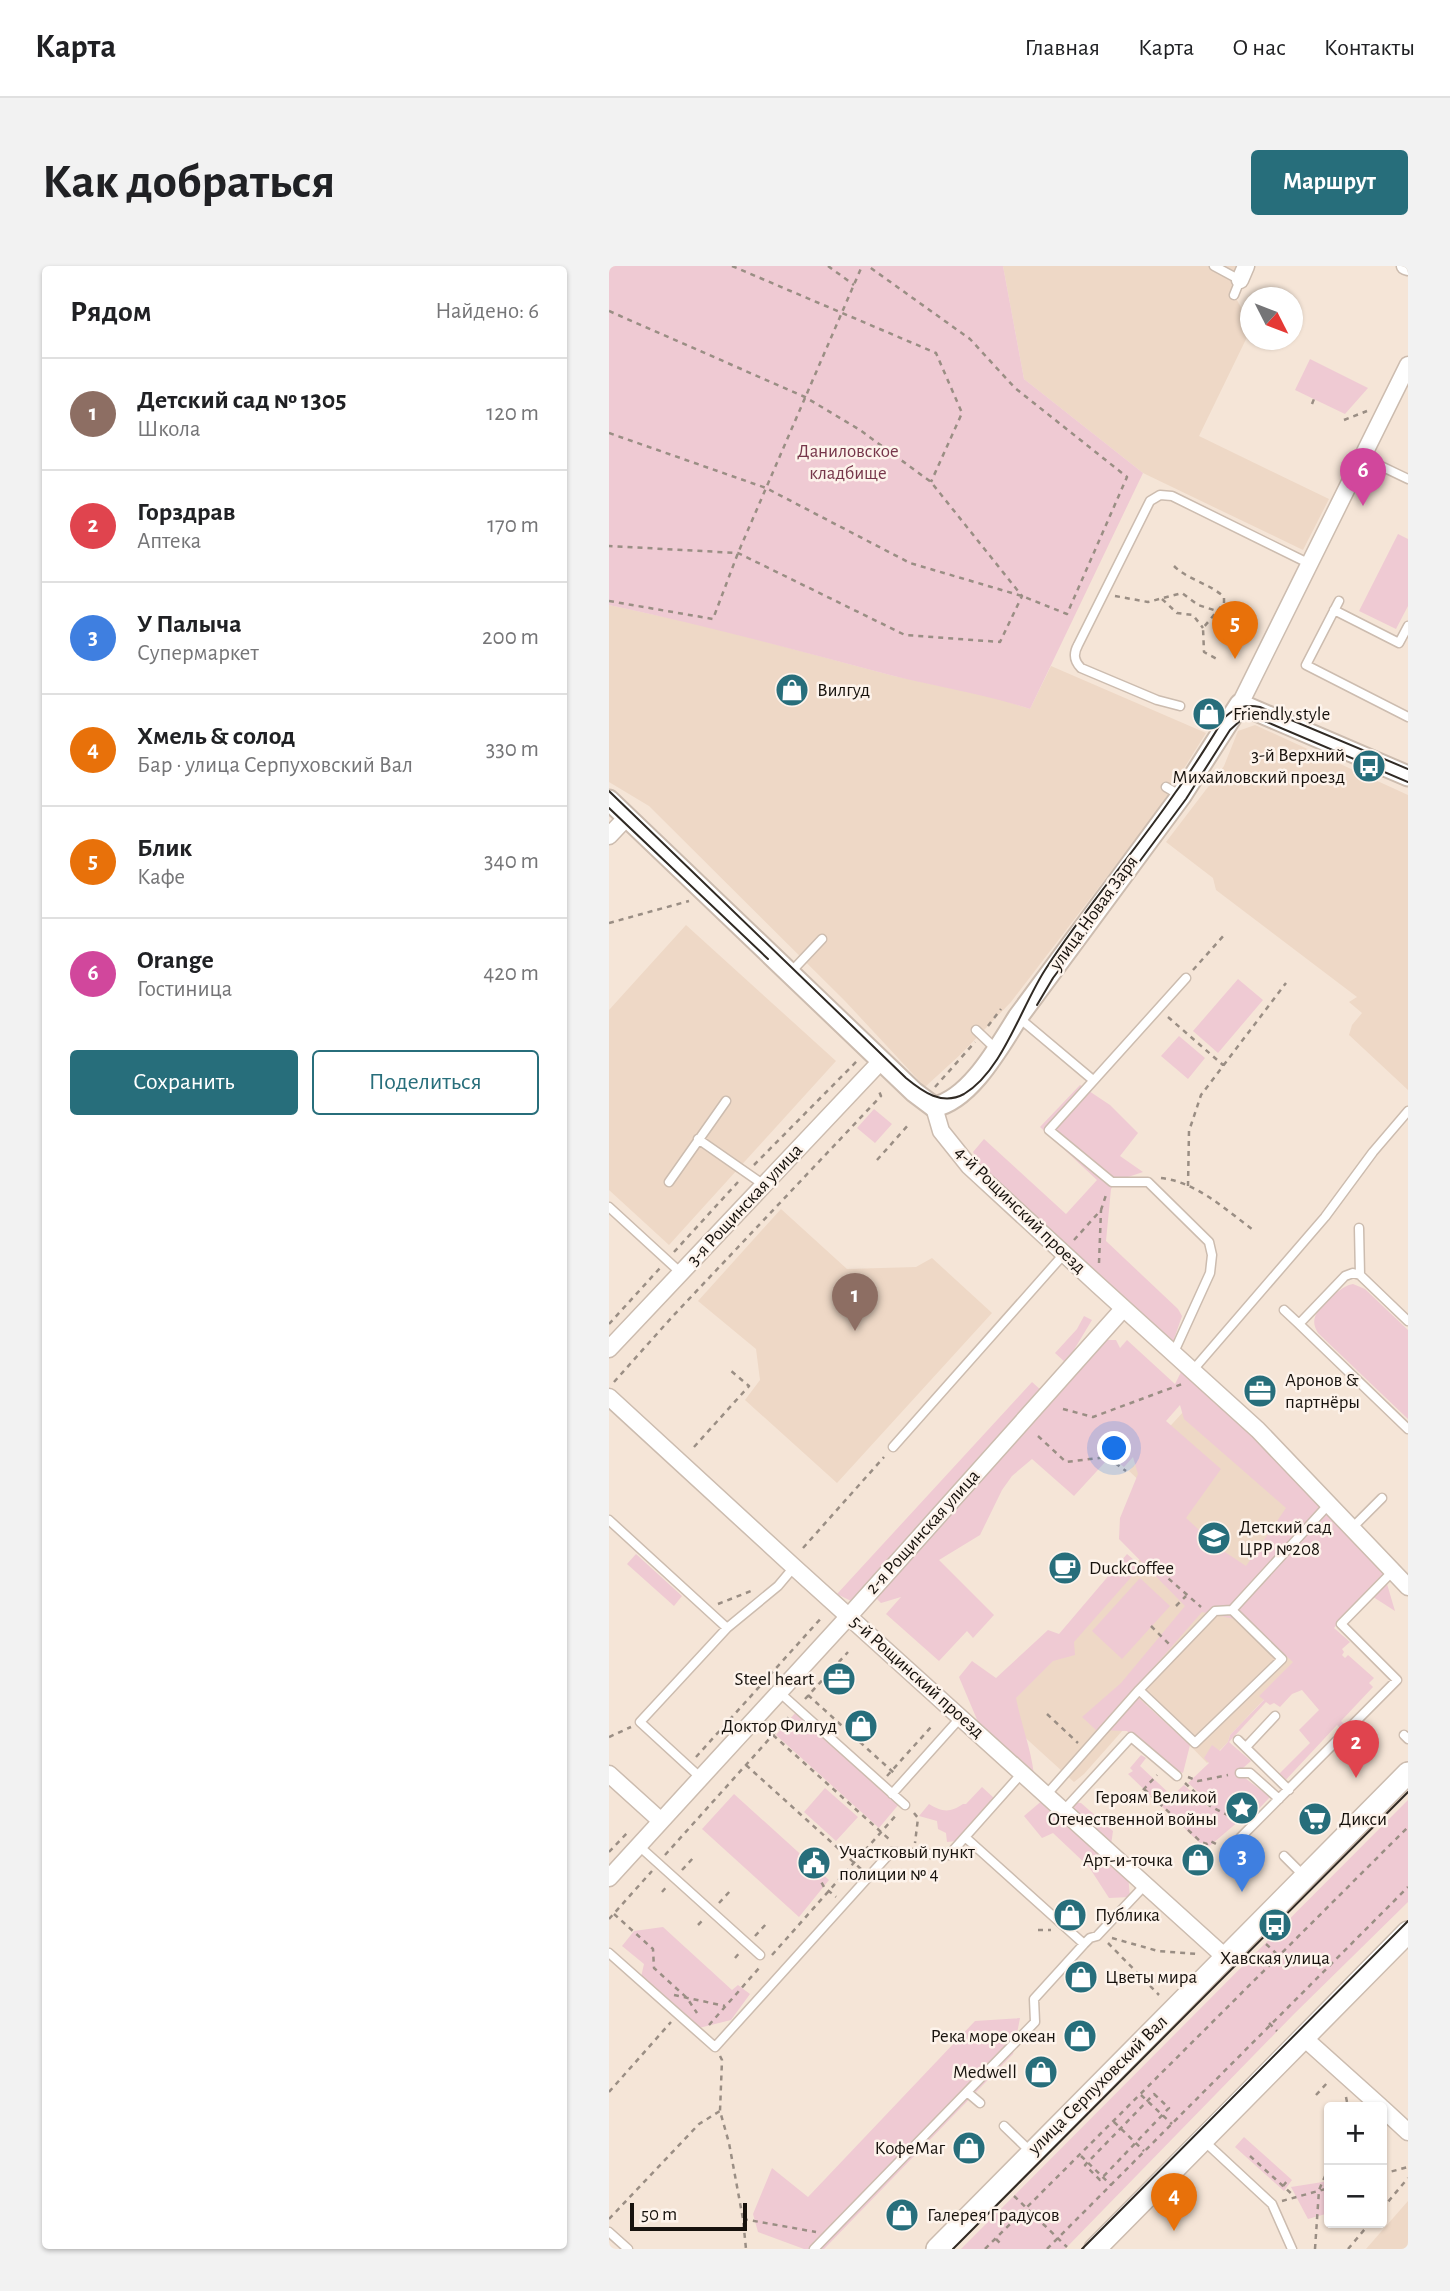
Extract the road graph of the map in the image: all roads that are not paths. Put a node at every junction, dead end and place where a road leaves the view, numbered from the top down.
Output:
1 (1215, 266) edge
2 (1240, 280) edge
3 (1408, 365) edge
4 (1362, 457) junction
5 (1408, 479) edge
6 (1310, 564) junction
7 (1339, 601) dead end
8 (1334, 610) junction
9 (1408, 626) edge
10 (1240, 704) junction
11 (1180, 706) dead end
12 (1408, 717) edge
13 (1408, 776) edge
14 (609, 800) edge
15 (627, 817) junction
16 (609, 836) edge
17 (822, 939) dead end
18 (790, 973) junction
19 (1186, 978) road end
20 (1013, 1009) junction
21 (978, 1032) road end
22 (997, 1050) junction
23 (881, 1061) junction
24 (1093, 1080) junction
25 (930, 1099) junction
26 (726, 1101) dead end
27 (1408, 1111) edge
28 (698, 1139) junction
29 (669, 1182) dead end
30 (764, 1185) junction
31 (609, 1207) edge
32 (1359, 1228) dead end
33 (1064, 1254) junction
34 (681, 1273) junction
35 (1360, 1275) junction
36 (1123, 1309) junction
37 (1284, 1310) dead end
38 (1408, 1321) edge
39 (1299, 1324) junction
40 (609, 1349) edge
41 (1174, 1352) junction
42 (1189, 1377) junction
43 (609, 1397) edge
44 (1408, 1429) edge
45 (893, 1447) road end
46 (1382, 1497) dead end
47 (1329, 1504) junction
48 (609, 1520) edge
49 (1352, 1528) junction
50 (1394, 1571) junction
51 (789, 1573) junction
52 (1408, 1587) edge
53 (1232, 1611) junction
54 (849, 1616) junction
55 (727, 1628) junction
56 (1139, 1690) junction
57 (779, 1692) junction
58 (1373, 1704) junction
59 (1382, 1712) dead end
60 (1275, 1716) dead end
61 (961, 1717) junction
62 (1238, 1740) dead end
63 (1245, 1747) junction
64 (1023, 1772) junction
65 (1237, 1773) road end
66 (1408, 1773) edge
67 (609, 1774) edge
68 (1177, 1776) road end
69 (701, 1777) junction
70 (1289, 1790) junction
71 (892, 1794) junction
72 (1047, 1794) junction
73 (1279, 1799) junction
74 (905, 1805) road end
75 (1064, 1810) junction
76 (661, 1821) junction
77 (1251, 1828) junction
78 (1261, 1834) dead end
79 (965, 1837) junction
80 (639, 1846) junction
81 (1228, 1850) dead end
82 (1284, 1856) dead end
83 (612, 1870) edge
84 (1305, 1877) junction
85 (1146, 1884) junction
86 (1406, 1939) edge
87 (1084, 1944) junction
88 (609, 1953) edge
89 (760, 1955) dead end
90 (1225, 1957) junction
91 (1303, 2037) junction
92 (967, 2092) junction
93 (1374, 2102) edge
94 (980, 2104) dead end
95 (1387, 2113) edge
96 (1004, 2126) dead end
97 (1408, 2132) edge
98 (1203, 2140) junction
99 (1032, 2153) junction
100 (609, 2232) edge
101 (628, 2249) edge
102 (814, 2249) edge
103 (937, 2249) edge
104 (1095, 2249) edge
105 (1292, 2249) edge

1 - 2 lane
3 - 4 street
4 - 5 lane
4 - 6 street
6 - 10 street
6 - 11 lane
7 - 8 lane
8 - 9 lane
8 - 12 lane
10 - 13 street
10 - 20 street, улица Новая Заря
14 - 15 street, 4-й Рощинский проезд
15 - 16 street
15 - 18 street, 4-й Рощинский проезд
17 - 18 lane
18 - 23 street, 4-й Рощинский проезд
19 - 24 lane
20 - 22 street, улица Новая Заря
20 - 24 lane
21 - 22 lane
22 - 25 street, улица Новая Заря
23 - 25 street, 4-й Рощинский проезд
23 - 30 street, 3-я Рощинская улица
24 - 41 lane
25 - 33 street, 4-й Рощинский проезд
26 - 28 lane
27 - 42 lane
28 - 29 lane
28 - 30 lane
30 - 34 street, 3-я Рощинская улица
31 - 34 lane
32 - 35 lane
33 - 36 street, 4-й Рощинский проезд
33 - 45 lane
34 - 40 street, 3-я Рощинская улица
35 - 38 lane
35 - 39 lane
36 - 41 street, 4-й Рощинский проезд
36 - 54 street, 2-я Рощинская улица
37 - 39 lane
39 - 44 lane
41 - 42 street, 4-й Рощинский проезд
42 - 47 street, 4-й Рощинский проезд
43 - 51 street, 5-й Рощинский проезд
46 - 49 lane
47 - 49 street, 4-й Рощинский проезд
47 - 53 lane
48 - 55 lane
49 - 50 street, 4-й Рощинский проезд
50 - 52 street, 4-й Рощинский проезд
50 - 58 lane
51 - 54 street, 5-й Рощинский проезд
51 - 55 lane
53 - 56 lane
53 - 56 lane
54 - 57 street, 2-я Рощинская улица
54 - 61 street, 5-й Рощинский проезд
55 - 69 lane
56 - 72 lane
57 - 69 street, 2-я Рощинская улица
57 - 71 lane
58 - 59 lane
58 - 70 lane
60 - 63 lane
61 - 64 street, 5-й Рощинский проезд
61 - 71 lane
62 - 63 lane
63 - 70 lane
64 - 72 street, 5-й Рощинский проезд
64 - 79 lane
65 - 73 lane
66 - 84 main road, улица Серпуховский Вал
67 - 76 street
68 - 75 lane
69 - 76 street, 2-я Рощинская улица
70 - 73 lane
71 - 74 lane
72 - 75 street, 5-й Рощинский проезд
73 - 77 lane
75 - 85 street, 5-й Рощинский проезд
76 - 80 street, 2-я Рощинская улица
77 - 78 lane
77 - 81 lane
79 - 87 lane
79 - 88 lane
80 - 83 street, 2-я Рощинская улица
80 - 89 lane
82 - 84 lane
84 - 90 main road, улица Серпуховский Вал
85 - 87 lane
85 - 90 street, 5-й Рощинский проезд
86 - 91 main road
87 - 92 lane
90 - 99 main road, улица Серпуховский Вал
91 - 93 street
91 - 98 main road
92 - 94 lane
92 - 102 lane
95 - 97 street
96 - 99 lane
98 - 104 main road
98 - 105 lane
99 - 103 main road, улица Серпуховский Вал
100 - 101 lane

